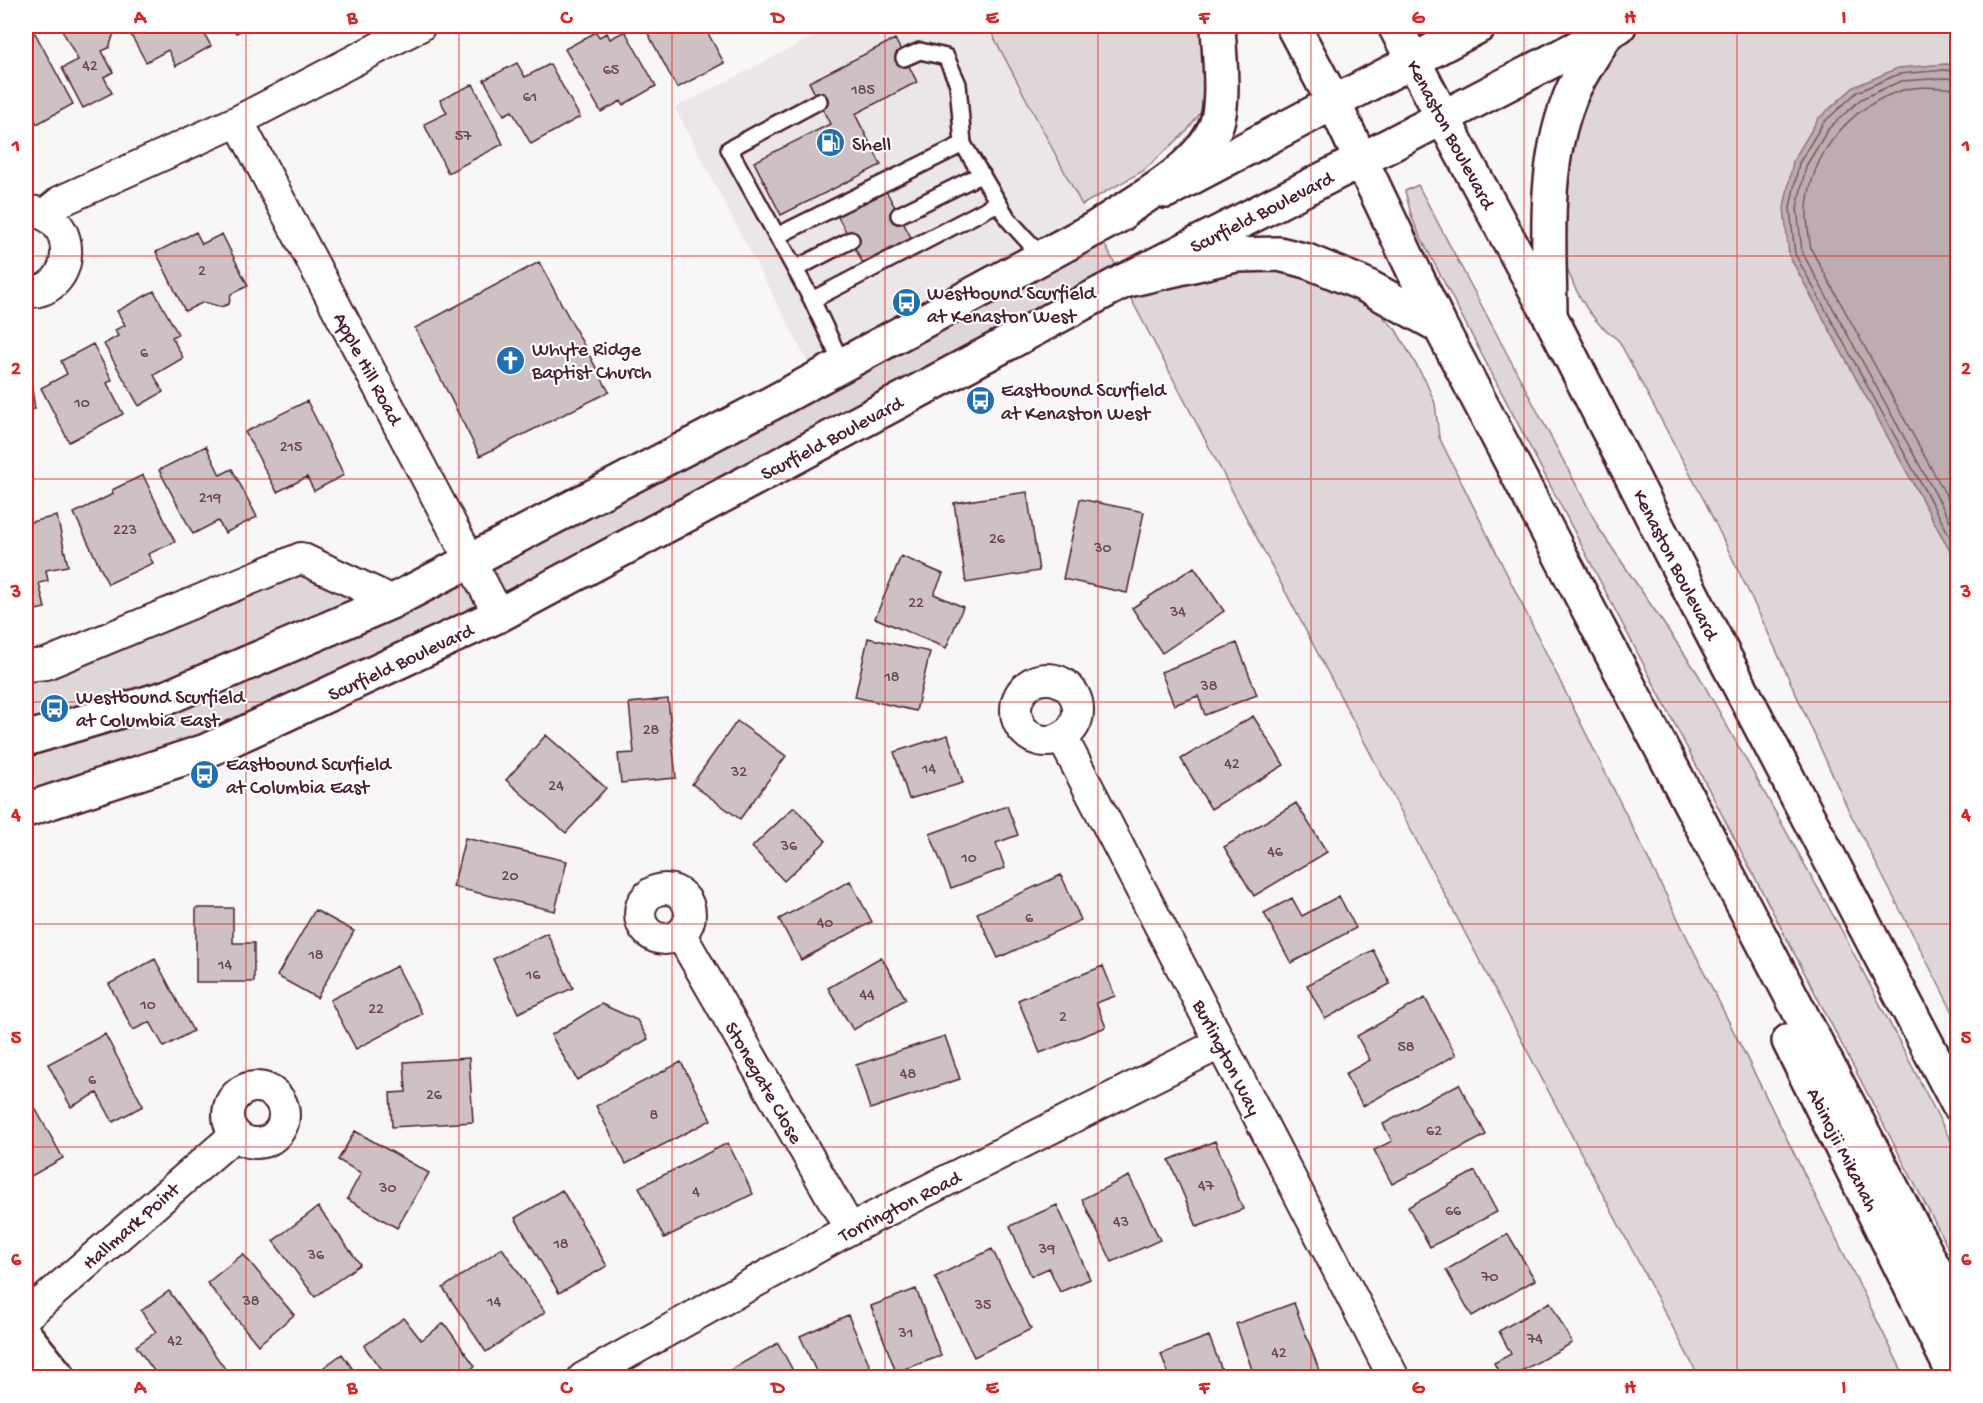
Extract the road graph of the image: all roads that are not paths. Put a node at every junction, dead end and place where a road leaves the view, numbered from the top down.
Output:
1 (420, 26) edge
2 (1218, 26) edge
3 (1293, 26) edge
4 (1395, 26) edge
5 (1479, 26) edge
6 (1613, 28) edge
7 (904, 58) dead end
8 (1413, 59) junction
9 (819, 101) dead end
10 (1333, 101) junction
11 (1444, 116) junction
12 (238, 121) junction
13 (963, 144) junction
14 (1361, 160) junction
15 (981, 174) junction
16 (998, 203) junction
17 (35, 213) edge
18 (899, 215) dead end
19 (1096, 228) junction
20 (777, 236) junction
21 (851, 240) dead end
22 (1042, 257) junction
23 (795, 269) junction
24 (1124, 281) junction
25 (26, 291) edge
26 (812, 300) junction
27 (1550, 316) junction
28 (1440, 326) junction
29 (842, 364) junction
30 (471, 562) junction
31 (393, 601) junction
32 (499, 615) junction
33 (26, 666) edge
34 (1062, 737) dead end
35 (26, 739) edge
36 (26, 810) edge
37 (1748, 914) junction
38 (681, 935) dead end
39 (1221, 1043) junction
40 (1958, 1104) edge
41 (235, 1135) dead end
42 (850, 1229) junction
43 (1958, 1314) edge
44 (26, 1316) edge
45 (26, 1337) edge
46 (59, 1377) edge
47 (583, 1377) edge
48 (1394, 1377) edge
49 (1956, 1377) edge

1 - 12 street
2 - 19 main road
3 - 10 main road
4 - 8 main road, Kenaston Boulevard
5 - 8 main road
6 - 11 main road, Scurfield Boulevard
6 - 27 main road
7 - 13 lane
8 - 10 main road
8 - 11 main road, Kenaston Boulevard
9 - 20 lane
10 - 14 main road
10 - 19 main road
11 - 14 main road, Scurfield Boulevard
11 - 27 main road, Kenaston Boulevard
12 - 17 street
12 - 30 street, Apple Hill Road
13 - 15 lane
13 - 20 lane
14 - 24 main road, Scurfield Boulevard
14 - 28 main road
15 - 16 lane
15 - 18 lane
16 - 22 lane
16 - 26 lane
17 - 25 street
19 - 22 main road
20 - 23 lane
21 - 23 lane
22 - 29 main road
23 - 26 lane
24 - 28 main road
24 - 32 main road, Scurfield Boulevard
26 - 29 lane
27 - 40 main road, Kenaston Boulevard
28 - 37 main road
29 - 30 main road
30 - 31 main road
30 - 32 street, Apple Hill Road
31 - 33 street
31 - 35 main road
32 - 36 main road, Scurfield Boulevard
34 - 39 street, Burlington Way
37 - 43 main road
37 - 49 main road, Abinojii Mikanah
38 - 42 street, Stonegate Close
39 - 42 street, Torrington Road
39 - 48 street, Burlington Way
41 - 44 street, Hallmark Point
42 - 47 street, Torrington Road
45 - 46 main road

